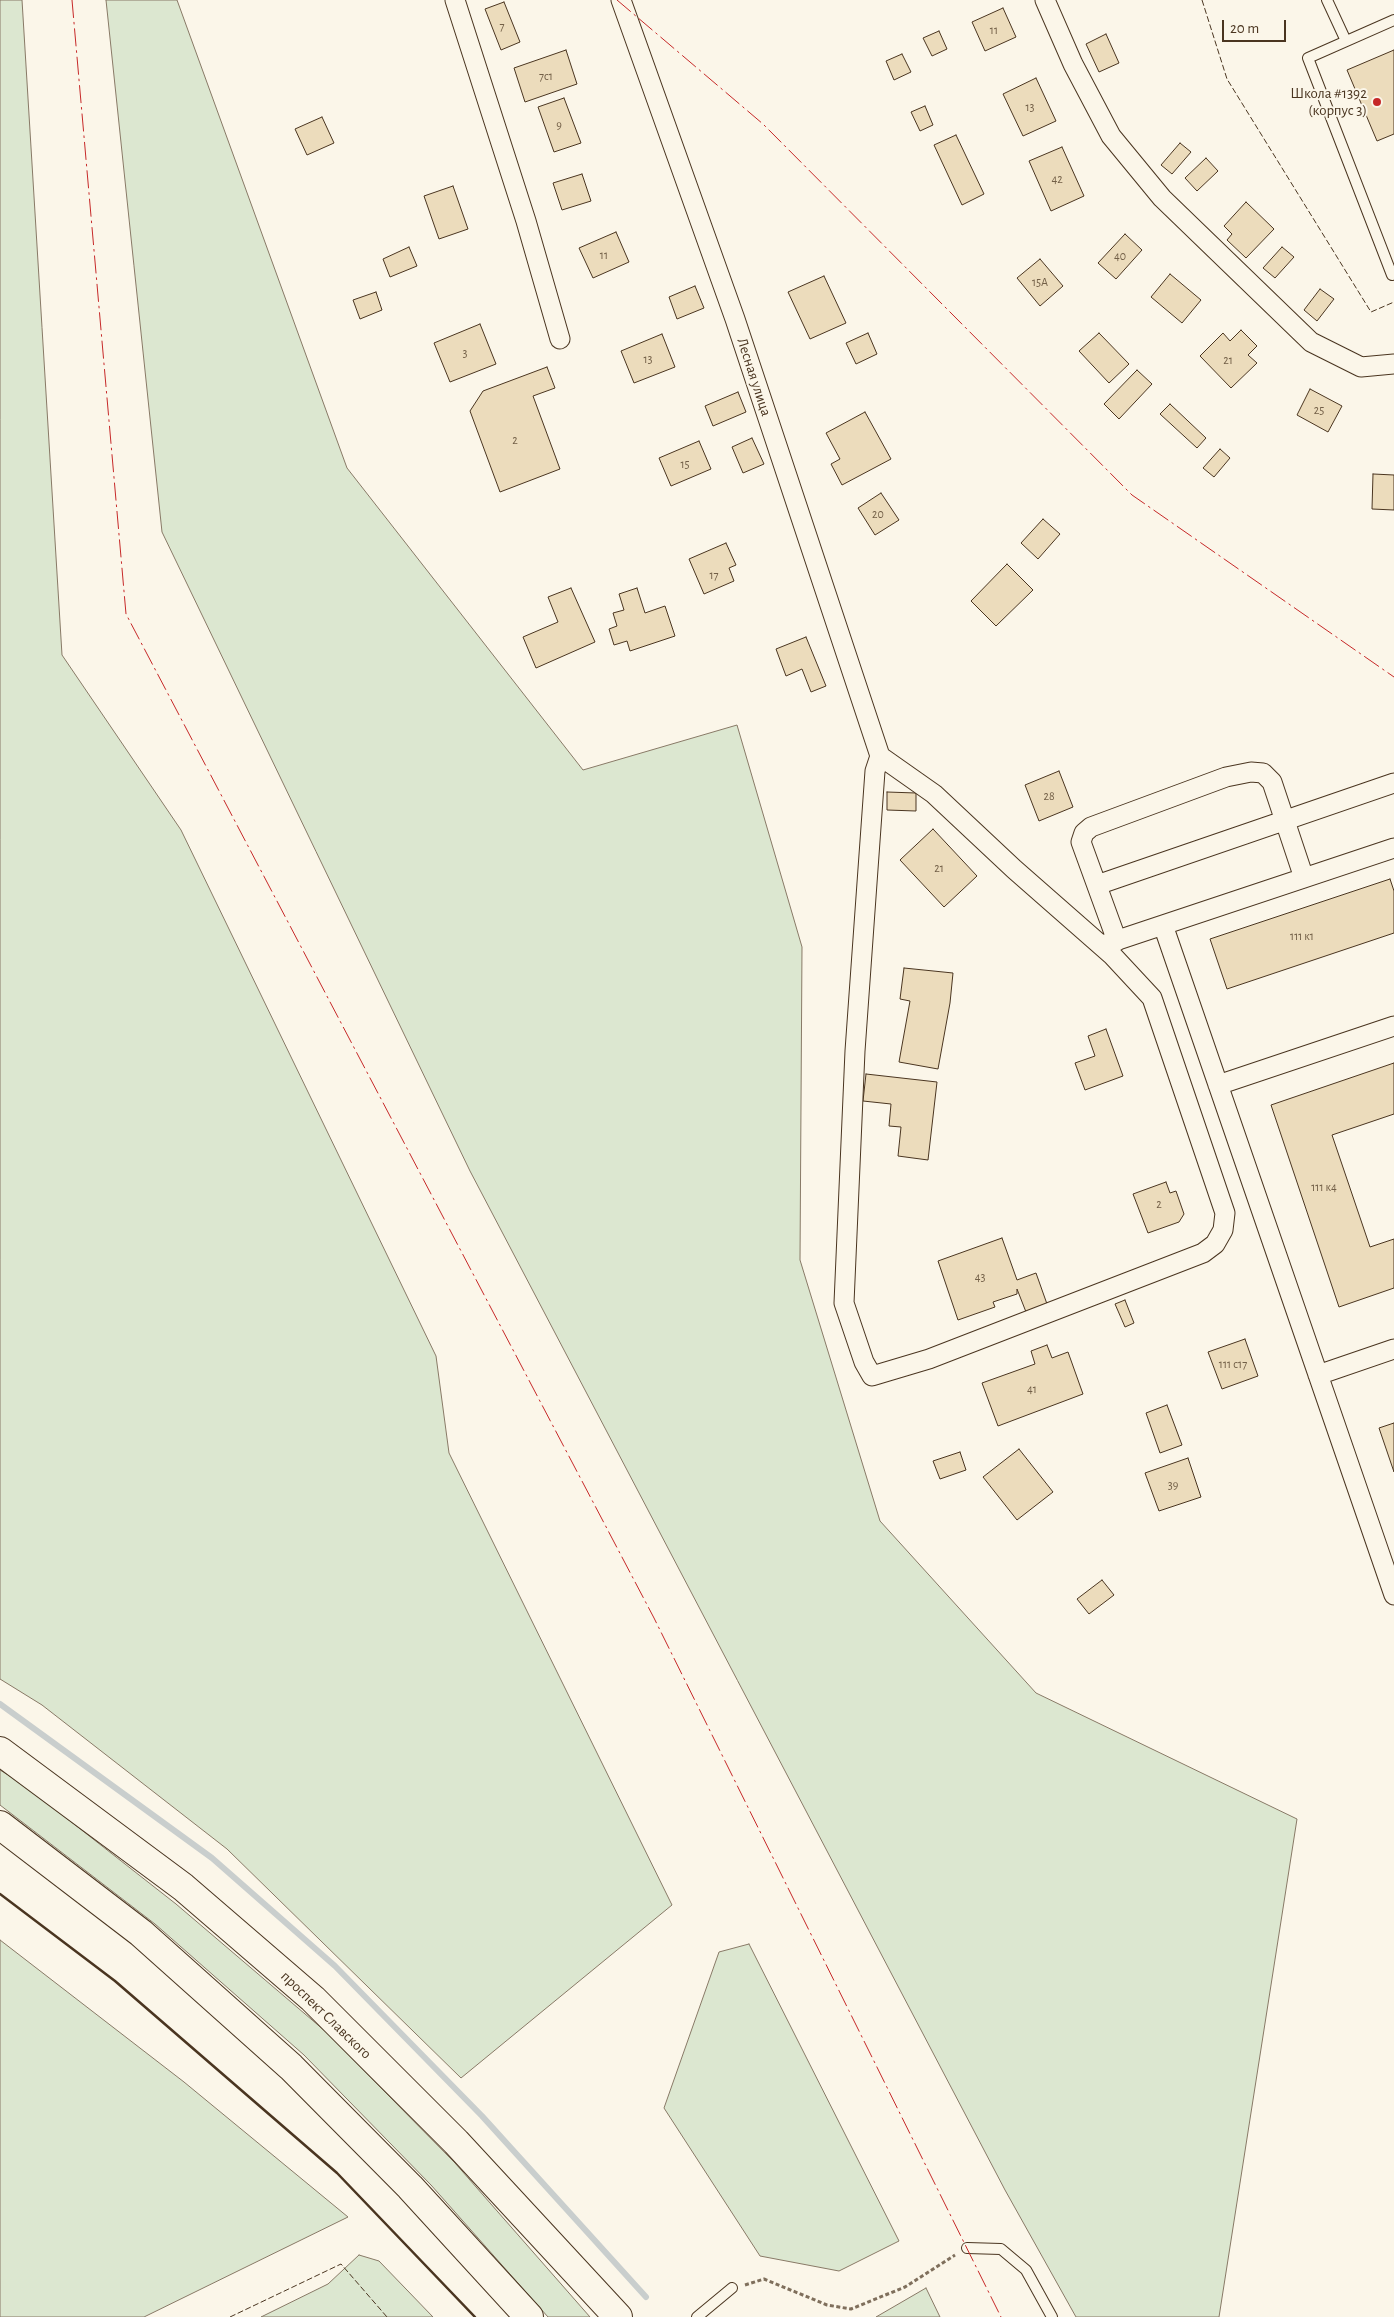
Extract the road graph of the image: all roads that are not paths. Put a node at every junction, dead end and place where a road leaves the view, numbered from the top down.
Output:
1 (455, 0) edge
2 (621, 0) edge
3 (1045, 0) edge
4 (1327, 0) edge
5 (1394, 20) edge
6 (1346, 41) junction
7 (1394, 274) edge
8 (560, 339) dead end
9 (1394, 364) edge
10 (880, 756) junction
11 (1394, 783) edge
12 (1285, 820) junction
13 (1394, 848) edge
14 (1304, 878) junction
15 (1097, 884) junction
16 (1163, 925) junction
17 (1109, 943) junction
18 (1394, 1026) edge
19 (1218, 1085) junction
20 (1394, 1349) edge
21 (1318, 1375) junction
22 (1394, 1595) edge
23 (0, 1751) edge
24 (0, 1825) edge
25 (966, 2248) road end
26 (732, 2288) road end
27 (529, 2317) edge
28 (618, 2317) edge
29 (697, 2317) edge
30 (1052, 2317) edge

1 - 8 street
2 - 10 street, Лесная улица
3 - 9 street
4 - 6 lane
5 - 6 lane
6 - 7 lane
10 - 17 street
10 - 17 street
11 - 12 street
12 - 14 street
12 - 15 street
12 - 15 street
13 - 14 street
14 - 16 street
15 - 17 street
16 - 17 street
16 - 19 street
18 - 19 street
19 - 21 street
20 - 21 street
21 - 22 street
23 - 28 main road, проспект Славского
24 - 27 main road
25 - 30 lane
26 - 29 lane

